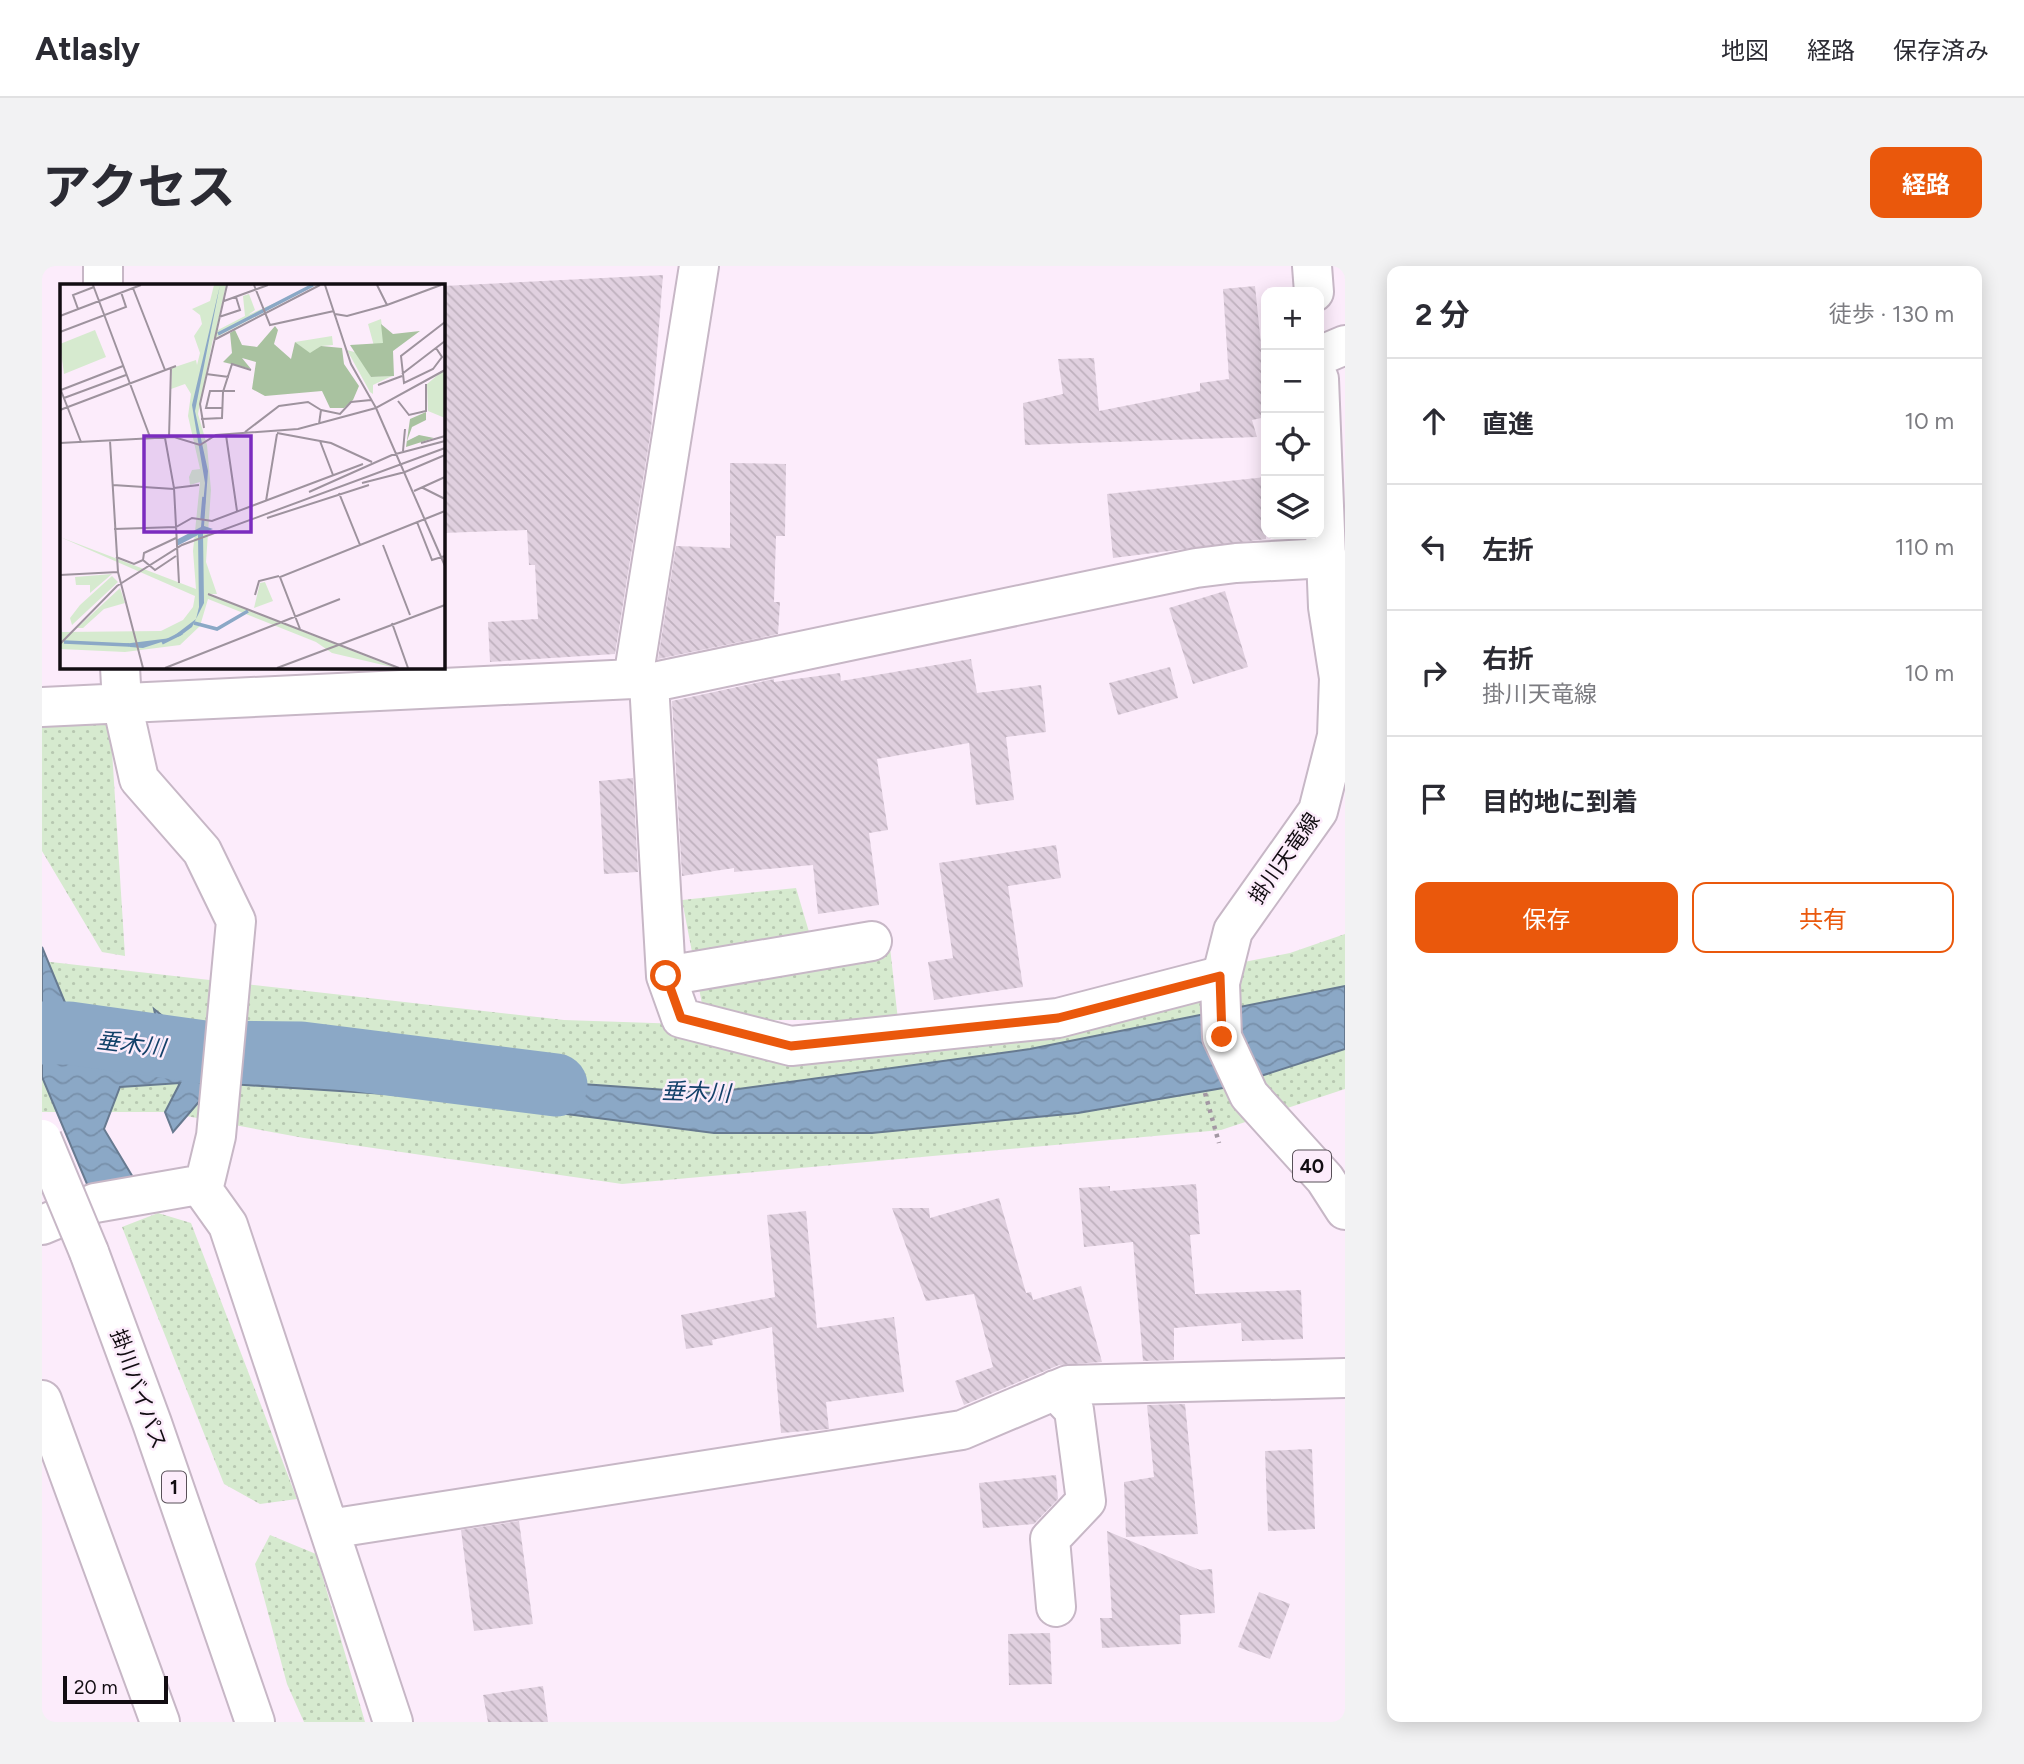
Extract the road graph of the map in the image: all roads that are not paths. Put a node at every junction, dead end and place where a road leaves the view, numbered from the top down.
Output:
1 (103, 266) edge
2 (699, 266) edge
3 (1312, 266) edge
4 (103, 284) edge
5 (1314, 287) edge
6 (1345, 345) edge
7 (1324, 354) edge
8 (1321, 413) edge
9 (1328, 558) junction
10 (1337, 607) edge
11 (641, 681) junction
12 (121, 685) edge
13 (42, 707) edge
14 (872, 941) dead end
15 (666, 976) junction
16 (1220, 979) junction
17 (42, 1139) edge
18 (204, 1184) junction
19 (1345, 1210) edge
20 (42, 1225) edge
21 (1345, 1378) edge
22 (1055, 1390) junction
23 (42, 1400) edge
24 (329, 1529) junction
25 (1056, 1607) dead end
26 (160, 1722) edge
27 (255, 1722) edge
28 (393, 1722) edge

1 - 4 main road
2 - 11 main road
3 - 5 main road
6 - 7 main road
8 - 9 main road, 掛川天竜線 / 40
9 - 10 main road, 掛川天竜線 / 40
9 - 11 main road
10 - 16 main road, 掛川天竜線 / 40
11 - 12 main road
11 - 15 main road
12 - 13 main road
12 - 18 main road
14 - 15 main road
15 - 16 main road
16 - 19 main road, 掛川天竜線 / 40
17 - 27 main road, 掛川バイパス / 1, bridge
18 - 20 main road
18 - 24 main road
21 - 22 main road
22 - 24 main road
22 - 25 main road
23 - 26 main road
24 - 28 main road

